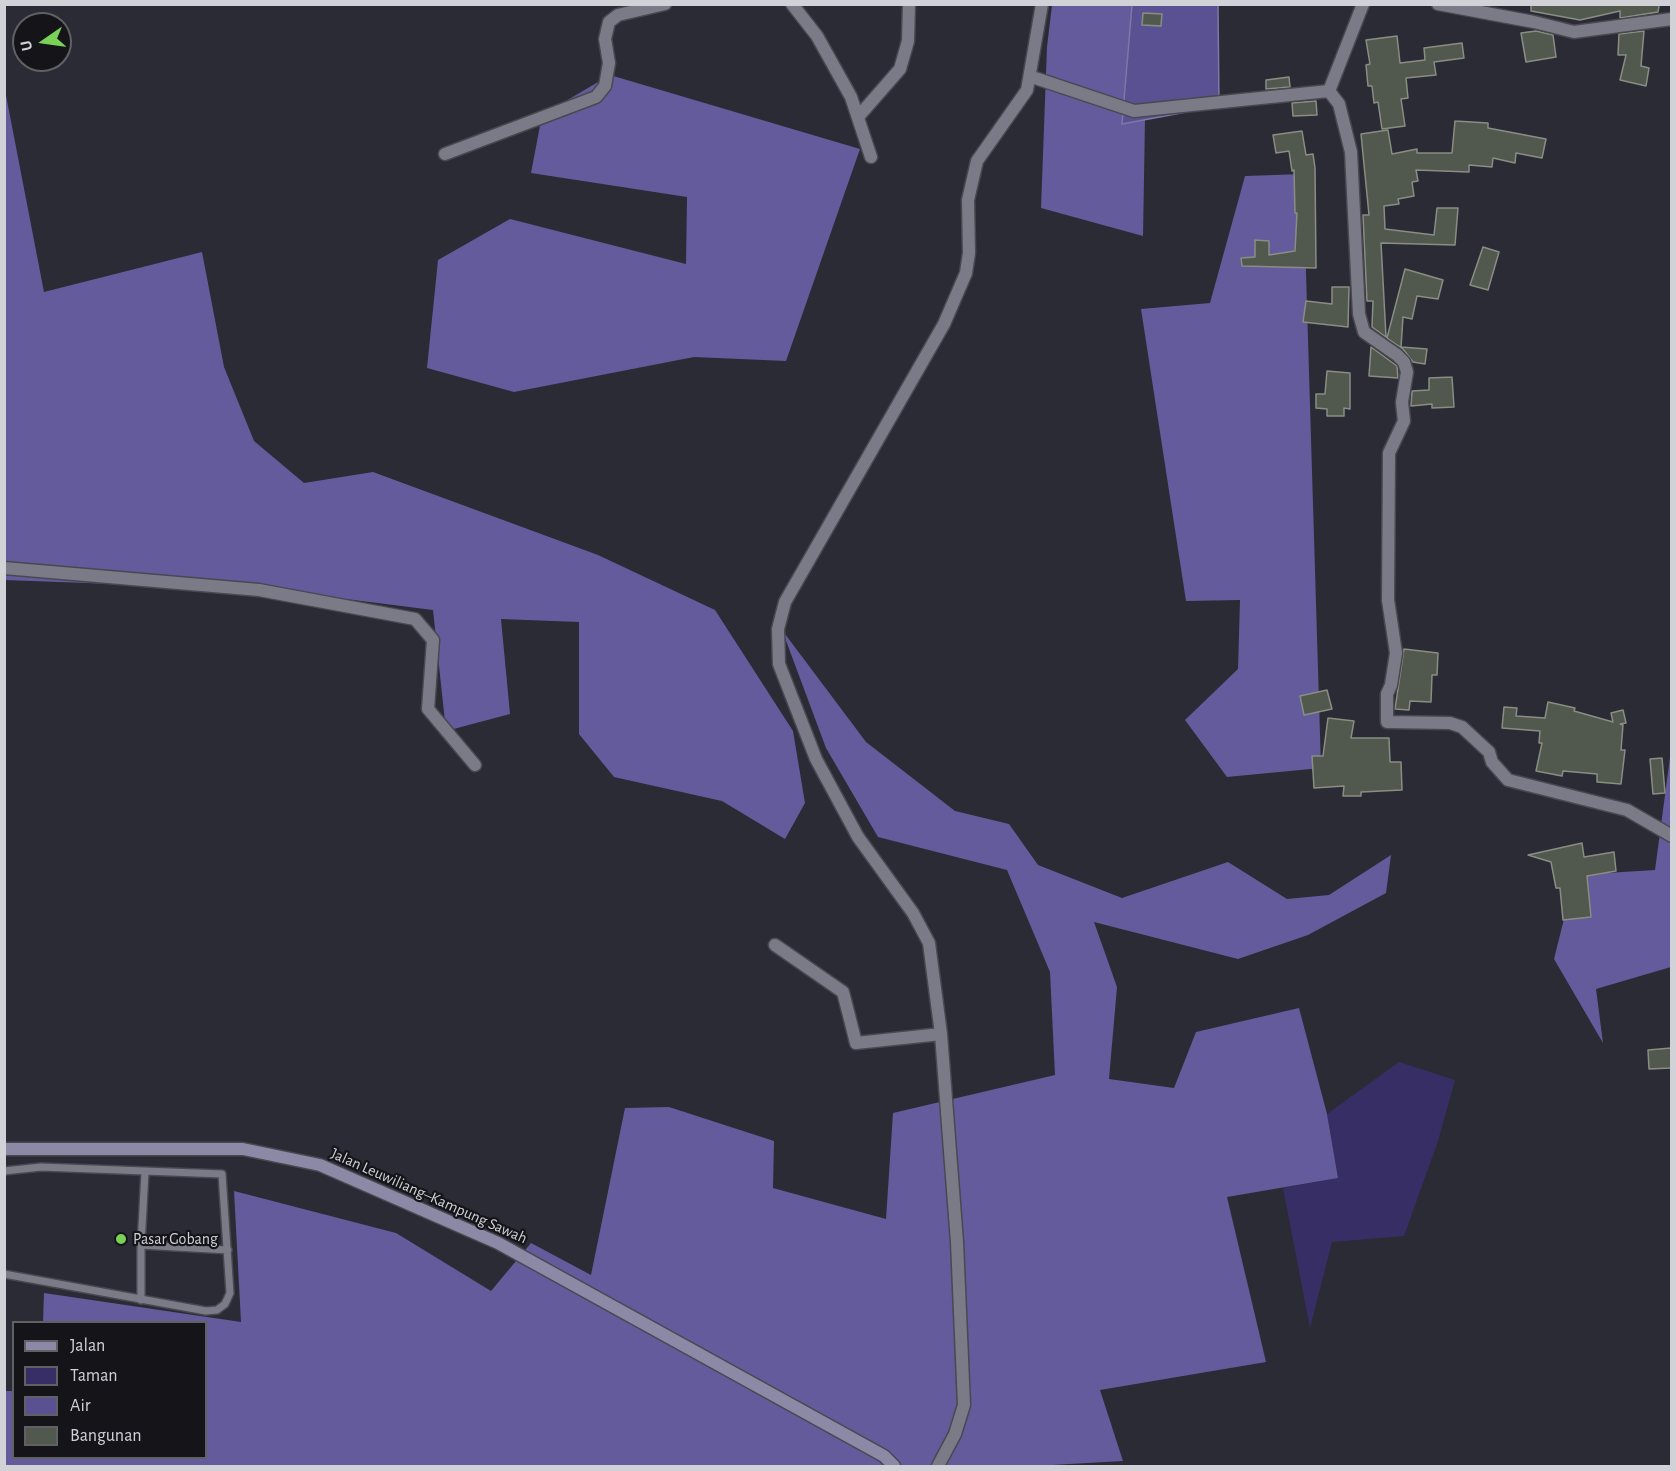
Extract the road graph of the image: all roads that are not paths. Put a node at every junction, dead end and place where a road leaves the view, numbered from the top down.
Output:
1 (665, 4) edge
2 (792, 4) edge
3 (909, 4) edge
4 (1042, 4) edge
5 (1363, 4) edge
6 (1438, 4) edge
7 (1671, 19) edge
8 (1032, 77) junction
9 (1329, 91) junction
10 (858, 117) junction
11 (445, 154) dead end
12 (871, 157) dead end
13 (4, 568) edge
14 (475, 765) dead end
15 (1671, 836) edge
16 (775, 945) dead end
17 (941, 1034) junction
18 (4, 1149) edge
19 (4, 1172) edge
20 (145, 1172) junction
21 (141, 1245) junction
22 (228, 1250) junction
23 (4, 1274) edge
24 (141, 1300) junction
25 (894, 1467) edge
26 (938, 1467) edge

1 - 11 street
2 - 10 street
3 - 10 street
4 - 8 street
5 - 9 street
6 - 7 street
8 - 9 street
8 - 17 street
9 - 15 street
10 - 12 street
13 - 14 street
16 - 17 street
17 - 26 street
18 - 25 main road, Jalan Leuwiliang–Kampung Sawah
19 - 20 lane
20 - 21 lane
20 - 22 lane
21 - 22 lane
21 - 24 lane
22 - 24 lane
23 - 24 lane

